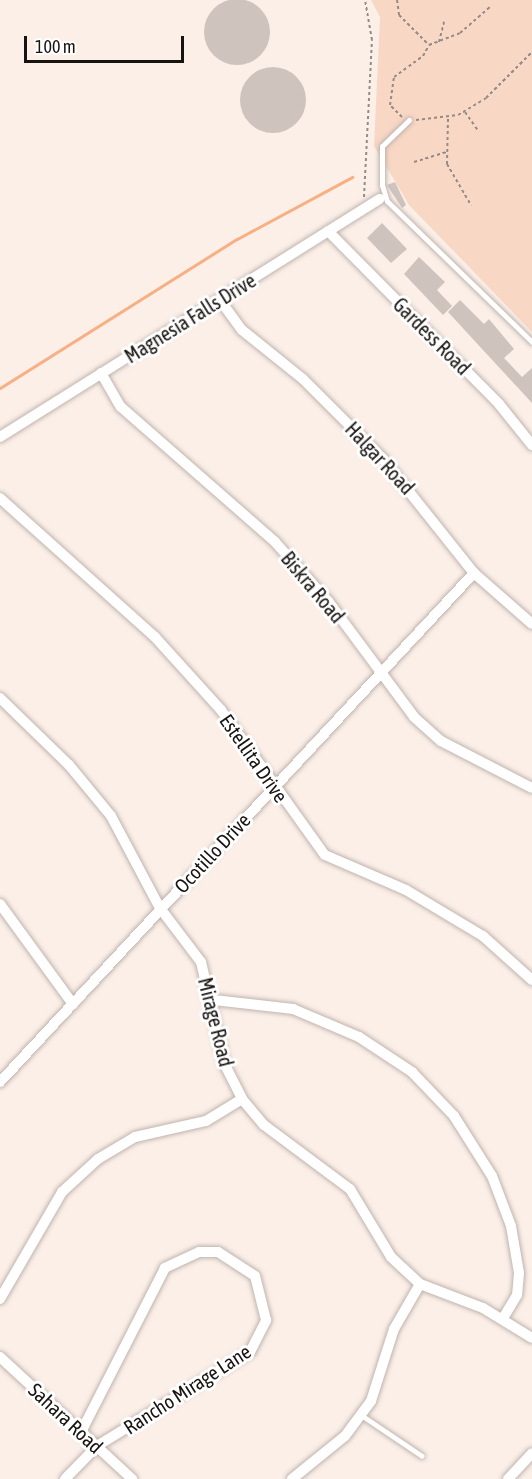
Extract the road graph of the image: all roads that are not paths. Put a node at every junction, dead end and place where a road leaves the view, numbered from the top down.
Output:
1 (409, 120) road end
2 (380, 199) dead end
3 (328, 231) junction
4 (220, 300) junction
5 (532, 342) edge
6 (101, 373) junction
7 (0, 437) edge
8 (532, 445) edge
9 (0, 498) edge
10 (474, 573) junction
11 (532, 624) edge
12 (380, 672) junction
13 (0, 698) edge
14 (275, 786) junction
15 (532, 788) edge
16 (0, 904) edge
17 (160, 908) junction
18 (532, 980) edge
19 (214, 1000) junction
20 (73, 1004) junction
21 (0, 1082) edge
22 (242, 1099) junction
23 (420, 1284) junction
24 (0, 1299) edge
25 (503, 1318) junction
26 (532, 1338) edge
27 (0, 1357) edge
28 (361, 1415) junction
29 (81, 1432) junction
30 (97, 1446) junction
31 (532, 1453) edge
32 (422, 1456) dead end
33 (65, 1479) edge
34 (132, 1479) edge
35 (292, 1479) edge
36 (508, 1479) edge

1 - 5 lane
2 - 3 street, Magnesia Falls Drive
3 - 4 street, Magnesia Falls Drive
3 - 8 street, Gardess Road
4 - 6 street, Magnesia Falls Drive
4 - 10 street, Halgar Road
6 - 7 street, Magnesia Falls Drive
6 - 12 street, Biskra Road
9 - 14 street, Estellita Drive
10 - 11 street, Halgar Road
10 - 12 street, Ocotillo Drive
12 - 14 street, Ocotillo Drive
12 - 15 street, Biskra Road
13 - 17 street, Mirage Road
14 - 17 street, Ocotillo Drive
14 - 18 street, Estellita Drive
16 - 20 street
17 - 19 street, Mirage Road
17 - 20 street, Ocotillo Drive
19 - 22 street, Mirage Road
19 - 25 street
20 - 21 street, Ocotillo Drive
22 - 23 street, Mirage Road
22 - 24 street
23 - 25 street, Mirage Road
23 - 28 street
25 - 26 street, Mirage Road
27 - 29 street, Sahara Road
28 - 32 lane
28 - 35 street
29 - 30 street, Sahara Road
29 - 30 street, Rancho Mirage Lane
30 - 33 street, Rancho Mirage Lane
30 - 34 street, Sahara Road
31 - 36 street

